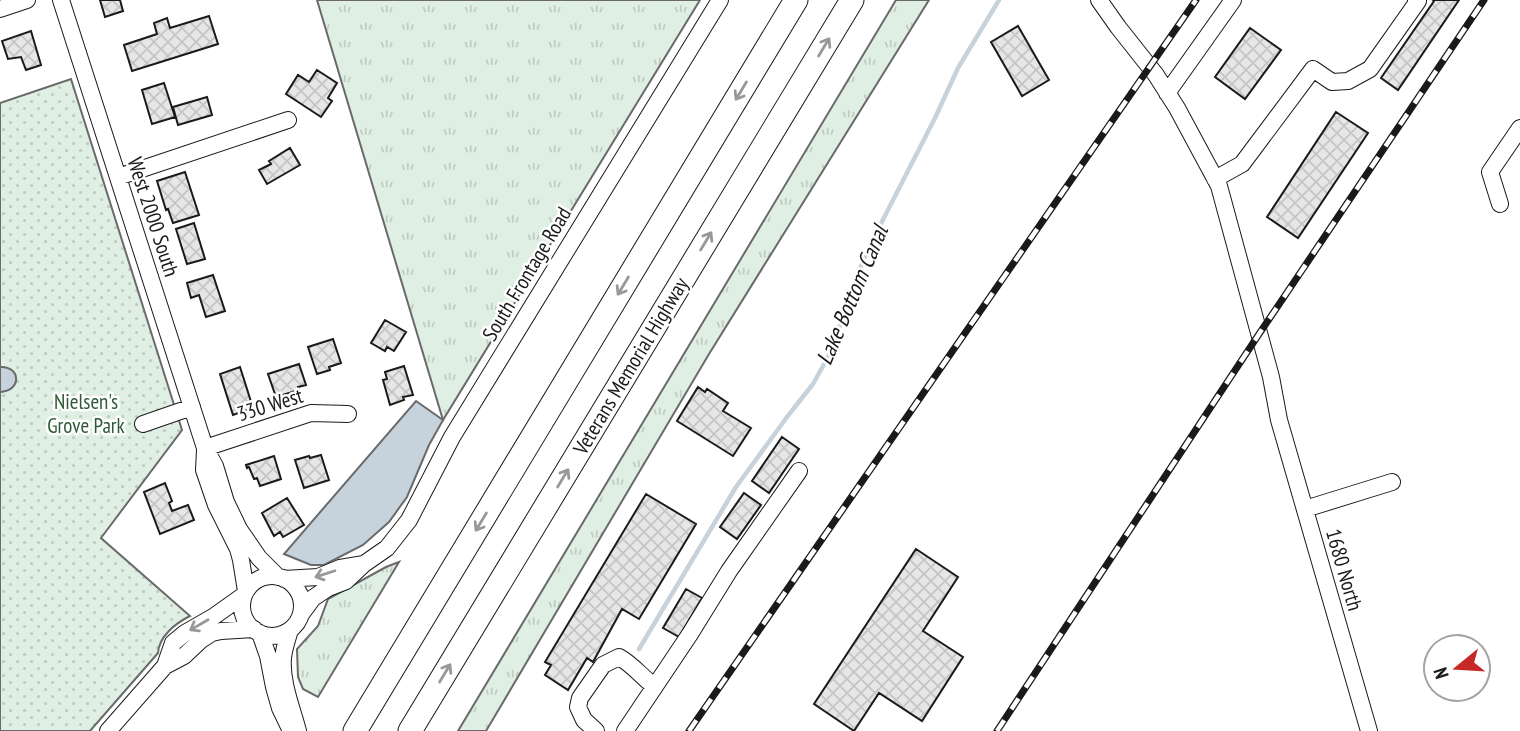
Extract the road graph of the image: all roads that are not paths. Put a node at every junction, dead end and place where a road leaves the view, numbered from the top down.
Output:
1 (27, 0) edge
2 (61, 0) edge
3 (720, 0) edge
4 (796, 0) edge
5 (852, 0) edge
6 (1099, 0) edge
7 (1233, 0) edge
8 (1416, 0) edge
9 (0, 9) edge
10 (1167, 93) junction
11 (288, 120) dead end
12 (1520, 128) edge
13 (118, 177) junction
14 (1216, 179) junction
15 (1500, 204) dead end
16 (192, 407) junction
17 (348, 414) dead end
18 (143, 424) dead end
19 (205, 448) junction
20 (799, 471) dead end
21 (1392, 482) dead end
22 (1305, 509) junction
23 (364, 564) junction
24 (281, 578) junction
25 (245, 593) junction
26 (302, 613) junction
27 (257, 631) junction
28 (290, 631) junction
29 (165, 666) junction
30 (654, 687) junction
31 (108, 731) edge
32 (291, 731) edge
33 (298, 731) edge
34 (355, 731) edge
35 (410, 731) edge
36 (596, 731) edge
37 (625, 731) edge
38 (1369, 731) edge

1 - 9 street
2 - 13 street, West 2000 South
3 - 23 street, South Frontage Road
4 -> 34 highway
35 -> 5 highway, Veterans Memorial Highway
6 - 10 street, 1680 North
7 - 10 street
8 - 14 street
10 - 14 street, 1680 North
11 - 13 street
12 - 15 street
13 - 16 street, West 2000 South
14 - 22 street, 1680 North
16 - 18 street
16 - 19 street, West 2000 South
17 - 19 street, 330 West
19 - 24 street, West 2000 South
19 - 25 street, West 2000 South
20 - 30 street
21 - 22 street
22 - 38 street, 1680 North
23 -> 24 street, South Frontage Road
23 - 26 street, South Frontage Road
24 - 25 street
24 - 26 street
25 - 27 street
25 -> 29 street
26 - 28 street
27 - 28 street
27 - 29 street
27 - 32 street
28 - 33 street
29 - 31 street
30 - 36 street
30 - 37 street

